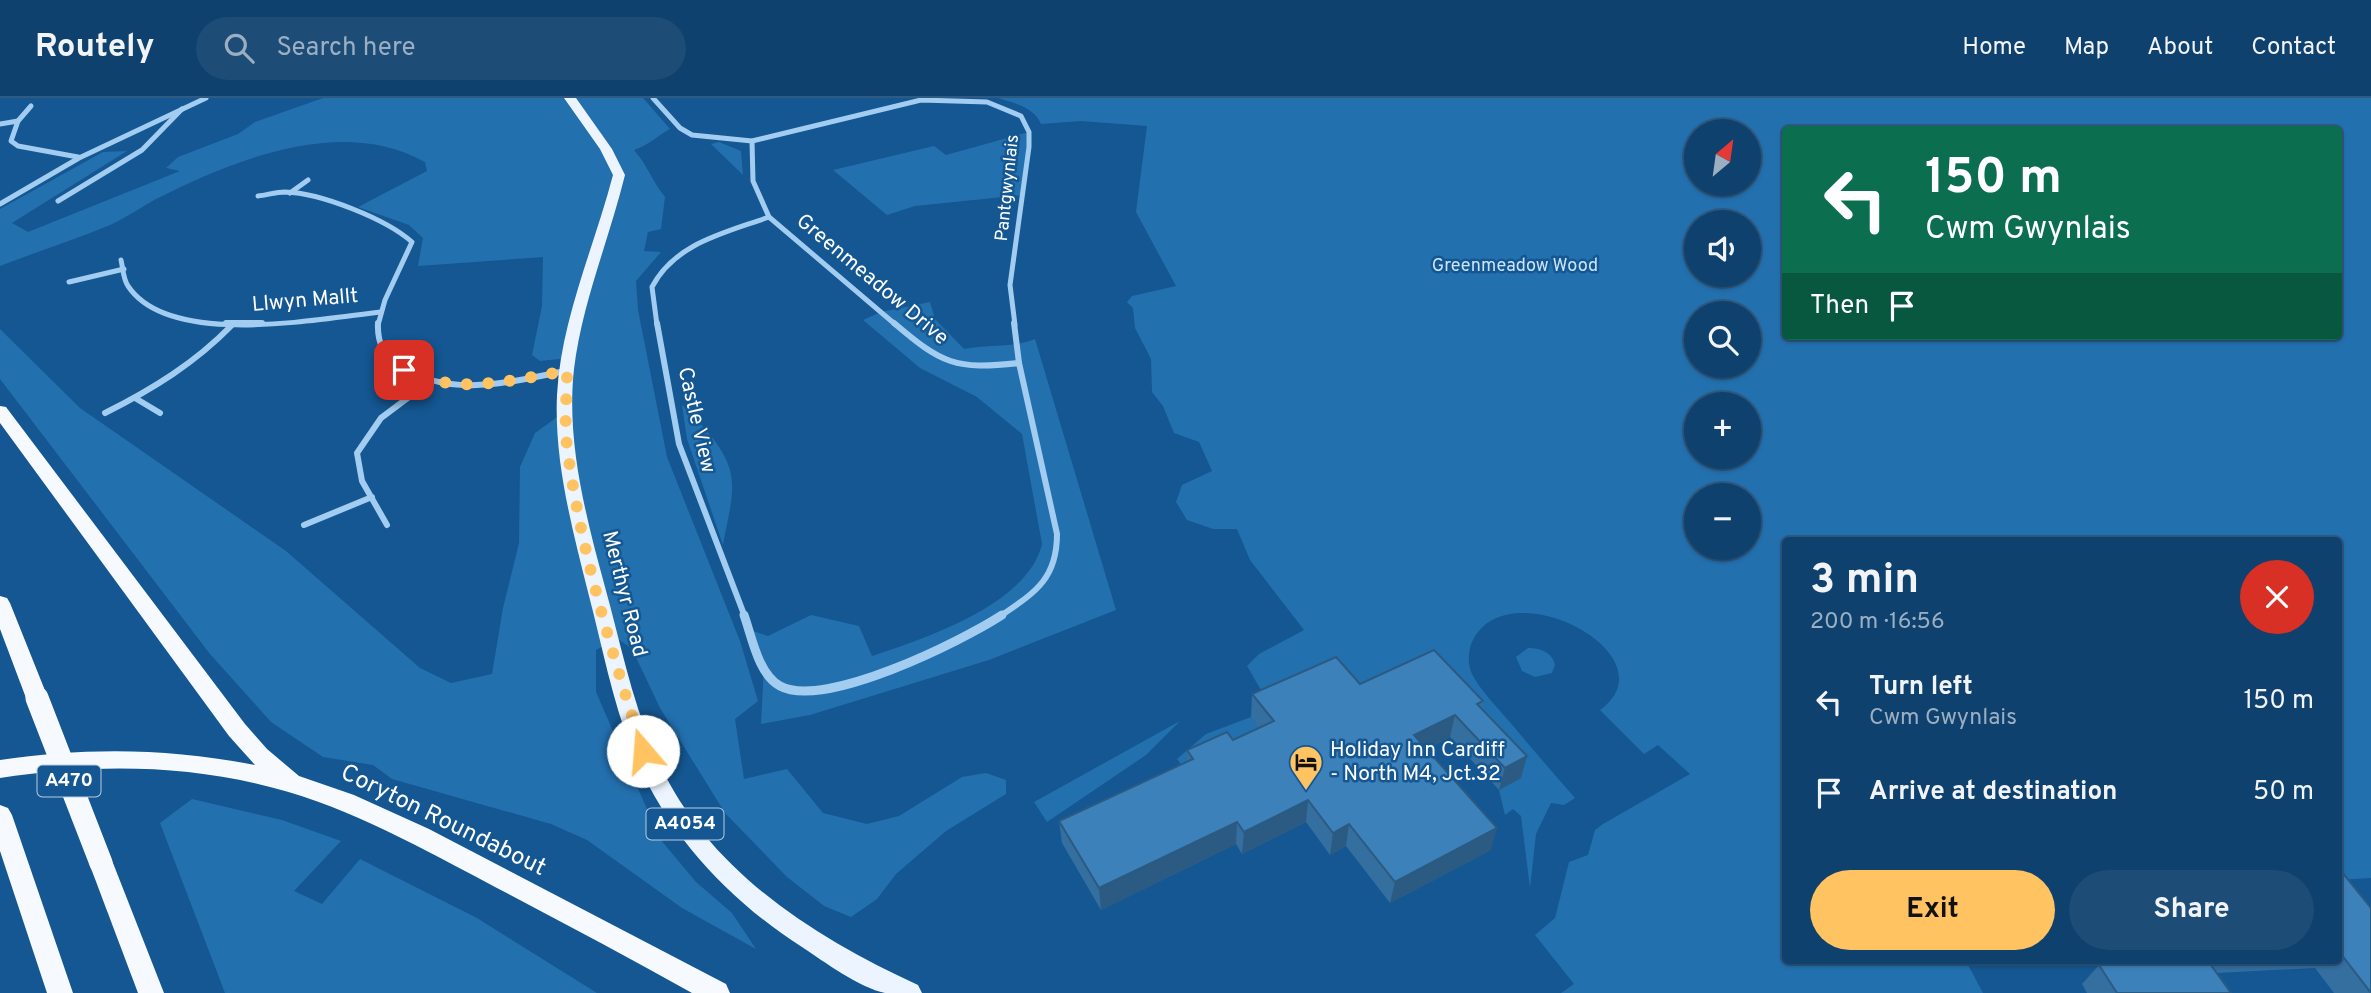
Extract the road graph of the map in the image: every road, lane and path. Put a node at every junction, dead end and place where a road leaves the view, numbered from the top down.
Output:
1 (206, 98) edge
2 (570, 98) edge
3 (653, 98) edge
4 (32, 106) dead end
5 (183, 108) junction
6 (18, 121) junction
7 (0, 124) edge
8 (752, 141) junction
9 (79, 158) junction
10 (308, 180) dead end
11 (290, 193) junction
12 (258, 195) dead end
13 (58, 201) dead end
14 (0, 204) edge
15 (769, 217) junction
16 (121, 260) dead end
17 (124, 269) junction
18 (69, 282) dead end
19 (381, 312) junction
20 (232, 324) junction
21 (1019, 363) junction
22 (567, 371) junction
23 (429, 382) junction
24 (135, 398) junction
25 (0, 411) edge
26 (105, 412) dead end
27 (160, 413) dead end
28 (372, 497) junction
29 (303, 525) dead end
30 (387, 525) dead end
31 (0, 603) edge
32 (0, 769) edge
33 (293, 783) junction
34 (0, 815) edge
35 (60, 993) edge
36 (152, 993) edge
37 (717, 993) edge
38 (910, 993) edge

1 - 5 street
2 - 22 main road, Merthyr Road / A4054
3 - 8 street, Pantgwynlais
4 - 6 street
5 - 9 street
5 - 13 street
6 - 7 street
6 - 9 street
8 - 15 street, Greenmeadow Drive
8 - 21 street, Pantgwynlais
9 - 14 street
10 - 11 street
11 - 12 street
11 - 19 street
15 - 21 street, Greenmeadow Drive
15 - 21 street, Castle View
16 - 17 street, Llwyn Mallt
17 - 18 street
17 - 20 street, Llwyn Mallt
19 - 20 street, Llwyn Mallt
19 - 23 street
20 - 24 street, Llwyn Mallt
22 - 23 street
22 - 38 main road, Merthyr Road / A4054
23 - 28 street
24 - 26 street, Llwyn Mallt
24 - 27 street
25 - 33 highway
28 - 29 street
28 - 30 street
31 - 36 highway, A470, bridge
32 - 33 highway, Coryton Roundabout
33 - 37 highway, Coryton Roundabout
34 - 35 highway

